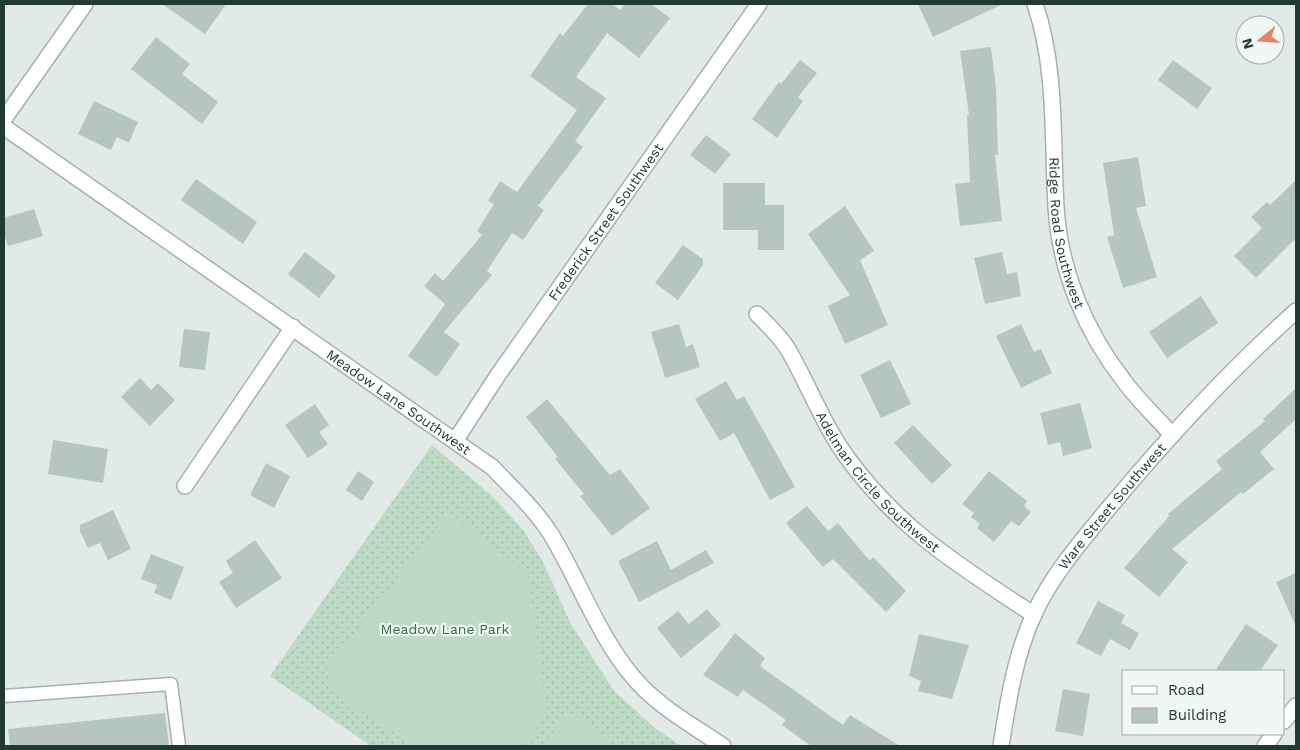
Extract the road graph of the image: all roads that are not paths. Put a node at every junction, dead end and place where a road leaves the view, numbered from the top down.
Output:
1 (84, 4) edge
2 (758, 4) edge
3 (1035, 4) edge
4 (4, 119) edge
5 (4, 128) edge
6 (1296, 311) edge
7 (757, 314) dead end
8 (293, 328) junction
9 (1172, 434) junction
10 (455, 441) junction
11 (185, 486) dead end
12 (1034, 614) junction
13 (4, 696) edge
14 (1296, 706) edge
15 (1285, 720) edge
16 (1273, 735) edge
17 (179, 746) edge
18 (723, 746) edge
19 (1001, 746) edge
20 (1265, 746) edge

1 - 4 street
2 - 10 street, Frederick Street Southwest
3 - 9 street, Ridge Road Southwest
5 - 8 street, Meadow Lane Southwest
6 - 9 street, Ware Street Southwest
7 - 12 street, Adelman Circle Southwest
8 - 10 street, Meadow Lane Southwest
8 - 11 street
9 - 12 street, Ware Street Southwest
10 - 18 street, Meadow Lane Southwest
12 - 19 street, Ware Street Southwest
13 - 17 lane
14 - 15 street
16 - 20 street

